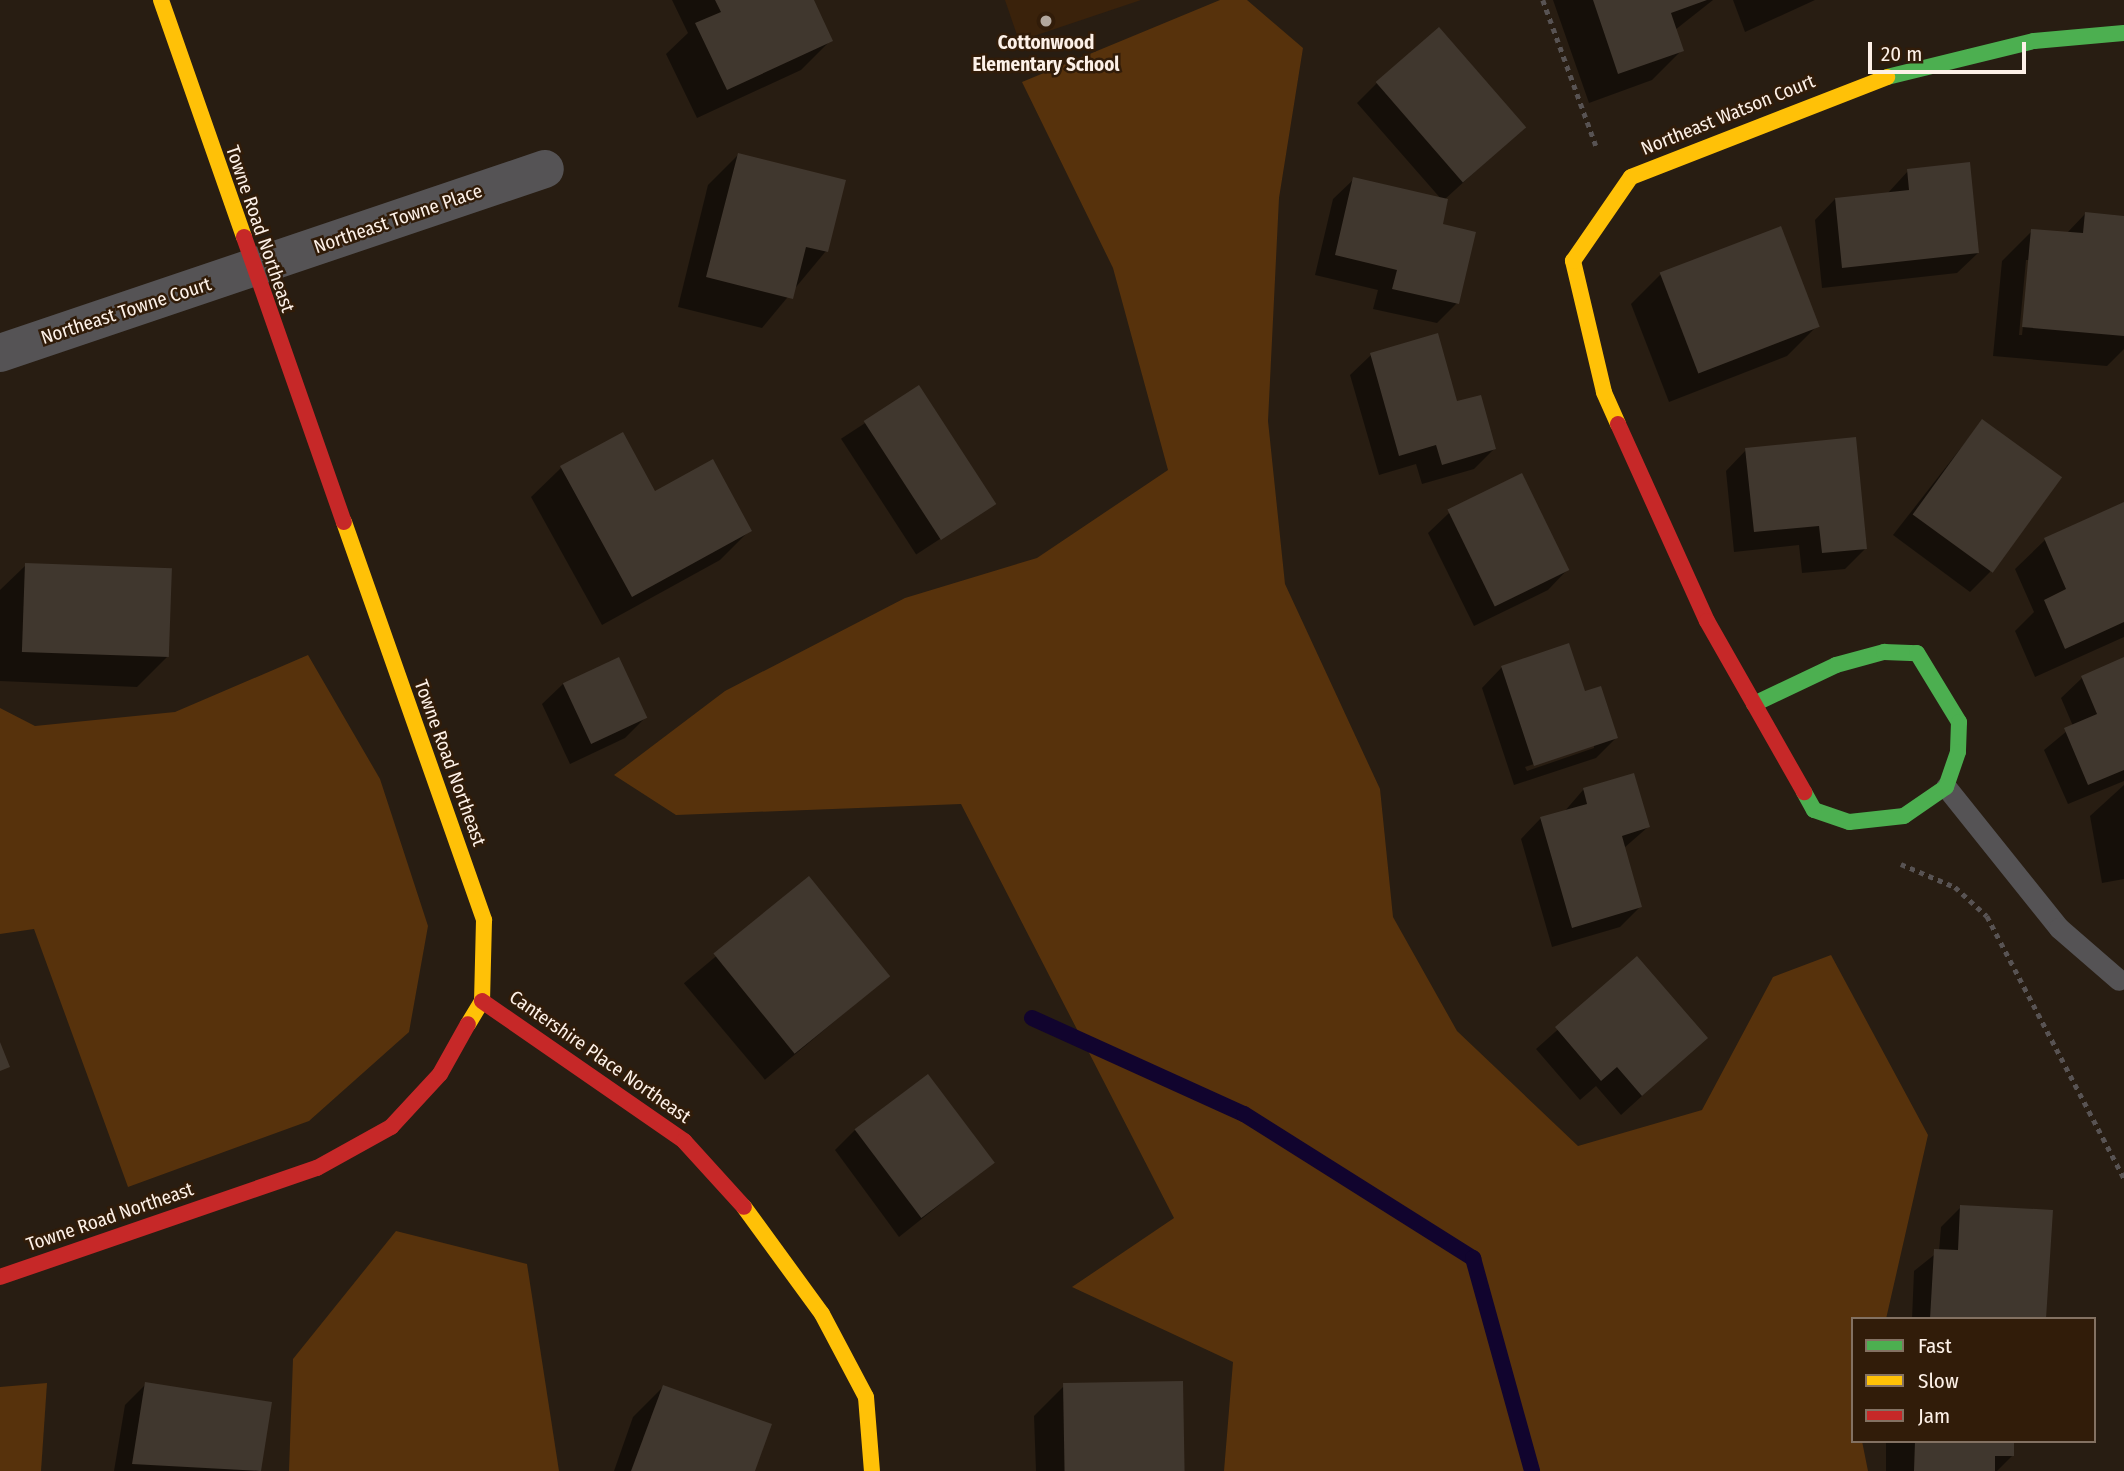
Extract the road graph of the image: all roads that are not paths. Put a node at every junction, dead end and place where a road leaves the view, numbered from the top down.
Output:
1 (161, 0) edge
2 (2124, 33) edge
3 (545, 169) dead end
4 (251, 270) junction
5 (0, 353) edge
6 (1754, 704) junction
7 (1946, 787) junction
8 (2119, 980) dead end
9 (482, 1001) junction
10 (0, 1277) edge
11 (872, 1471) edge

1 - 4 street, Towne Road Northeast
2 - 6 street, Northeast Watson Court
3 - 4 street, Northeast Towne Place
4 - 5 street, Northeast Towne Court
4 - 9 street, Towne Road Northeast
6 - 7 street, Northeast Watson Court
6 - 7 street
7 - 8 lane
9 - 10 street, Towne Road Northeast
9 - 11 street, Cantershire Place Northeast

